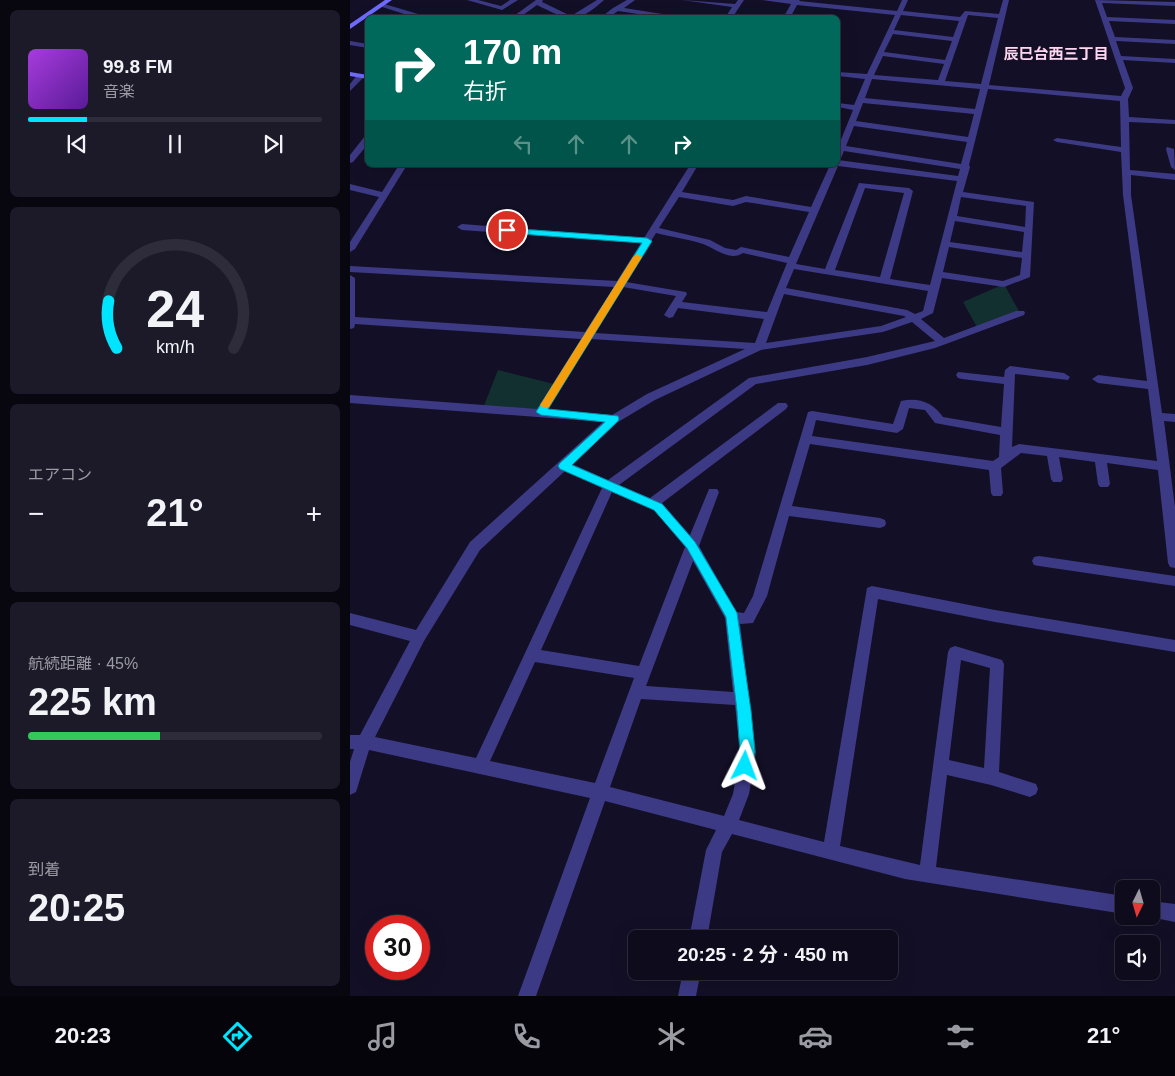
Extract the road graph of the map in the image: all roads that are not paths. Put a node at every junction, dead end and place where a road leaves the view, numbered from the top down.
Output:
1 (389, 0) edge
2 (470, 0) edge
3 (515, 0) edge
4 (601, 0) edge
5 (632, 0) edge
6 (685, 0) edge
7 (765, 0) edge
8 (905, 0) edge
9 (1006, 0) edge
10 (1098, 0) edge
11 (539, 1) edge
12 (796, 2) edge
13 (739, 3) edge
14 (1175, 4) edge
15 (380, 5) junction
16 (615, 9) junction
17 (900, 13) junction
18 (366, 15) edge
19 (415, 15) edge
20 (518, 15) edge
21 (565, 15) edge
22 (576, 15) edge
23 (607, 15) edge
24 (662, 15) edge
25 (730, 15) edge
26 (788, 15) edge
27 (365, 16) edge
28 (1002, 16) junction
29 (1105, 18) junction
30 (962, 19) junction
31 (1175, 22) edge
32 (350, 27) edge
33 (891, 32) junction
34 (956, 39) junction
35 (1112, 39) junction
36 (1175, 42) edge
37 (350, 43) edge
38 (365, 46) edge
39 (880, 54) junction
40 (1119, 58) junction
41 (1175, 61) edge
42 (948, 62) junction
43 (350, 74) edge
44 (840, 74) edge
45 (364, 77) edge
46 (869, 78) junction
47 (942, 83) junction
48 (985, 87) junction
49 (350, 89) edge
50 (1124, 99) junction
51 (858, 104) junction
52 (840, 105) edge
53 (979, 112) junction
54 (1125, 119) junction
55 (1175, 122) edge
56 (851, 123) junction
57 (972, 140) junction
58 (1057, 140) dead end
59 (365, 142) edge
60 (840, 148) edge
61 (1170, 149) dead end
62 (1126, 150) junction
63 (350, 160) edge
64 (840, 163) edge
65 (402, 167) edge
66 (693, 167) edge
67 (833, 167) edge
68 (966, 167) junction
69 (1175, 167) edge
70 (1127, 172) junction
71 (1175, 177) edge
72 (963, 179) junction
73 (350, 187) edge
74 (676, 194) junction
75 (959, 194) junction
76 (382, 195) junction
77 (814, 210) junction
78 (953, 218) junction
79 (462, 227) dead end
80 (654, 230) junction
81 (1029, 230) junction
82 (647, 241) junction
83 (946, 244) junction
84 (350, 249) edge
85 (1027, 256) junction
86 (792, 263) junction
87 (350, 269) edge
88 (829, 272) junction
89 (938, 274) junction
90 (350, 278) edge
91 (884, 281) junction
92 (620, 284) junction
93 (934, 289) junction
94 (780, 290) junction
95 (677, 305) junction
96 (1020, 313) dead end
97 (669, 315) dead end
98 (770, 316) junction
99 (915, 318) junction
100 (351, 323) edge
101 (588, 337) junction
102 (943, 342) junction
103 (759, 347) junction
104 (962, 375) dead end
105 (1064, 378) dead end
106 (1098, 379) dead end
107 (1009, 381) junction
108 (1154, 386) junction
109 (350, 399) edge
110 (782, 406) dead end
111 (541, 412) junction
112 (1158, 416) junction
113 (1175, 418) edge
114 (614, 419) junction
115 (1006, 432) junction
116 (805, 439) junction
117 (1052, 452) junction
118 (1100, 458) junction
119 (1000, 462) junction
120 (1168, 462) edge
121 (564, 466) junction
122 (1057, 479) dead end
123 (1104, 484) dead end
124 (609, 486) junction
125 (713, 492) dead end
126 (997, 493) dead end
127 (652, 504) junction
128 (784, 510) junction
129 (880, 523) dead end
130 (691, 545) junction
131 (1039, 561) dead end
132 (1175, 563) edge
133 (1175, 581) edge
134 (732, 617) junction
135 (350, 619) edge
136 (419, 637) junction
137 (1175, 646) edge
138 (532, 654) junction
139 (643, 673) junction
140 (636, 692) junction
141 (743, 699) junction
142 (357, 742) edge
143 (480, 766) junction
144 (941, 766) junction
145 (991, 777) junction
146 (350, 787) edge
147 (1030, 789) dead end
148 (600, 792) junction
149 (728, 826) junction
150 (831, 851) junction
151 (927, 874) junction
152 (1115, 904) edge
153 (1160, 911) edge
154 (1175, 913) edge
155 (700, 930) edge
156 (690, 980) edge
157 (527, 996) edge
158 (687, 996) edge

1 - 15 street
2 - 3 street
4 - 22 street
5 - 16 street
6 - 13 street
7 - 12 street
8 - 17 street
9 - 28 street
10 - 14 street
10 - 29 street
11 - 20 street
11 - 21 street
12 - 17 street
12 - 26 street
13 - 25 street
15 - 18 street
15 - 19 street
16 - 23 street
16 - 24 street
17 - 30 street
17 - 33 street
27 - 32 street
28 - 30 street
28 - 48 street
29 - 31 street
29 - 35 street
30 - 34 street
33 - 34 street
33 - 39 street
34 - 42 street
35 - 36 street
35 - 40 street
37 - 38 street
39 - 42 street
39 - 46 street
40 - 41 street
40 - 50 street
42 - 47 street
43 - 45 street
44 - 46 street
45 - 49 street
46 - 47 street
46 - 51 street
47 - 48 street
48 - 50 street
48 - 53 street
50 - 54 street
51 - 52 street
51 - 53 street
51 - 56 street
53 - 57 street
54 - 55 street
54 - 62 street
56 - 57 street
56 - 60 street
57 - 68 street
58 - 62 street
59 - 63 street
60 - 68 street
61 - 69 street
62 - 70 street
64 - 72 street
65 - 76 street
66 - 74 street
67 - 77 street
68 - 72 street
70 - 71 street
70 - 108 street
72 - 75 street
73 - 76 street
74 - 77 street
74 - 80 street
75 - 78 street
75 - 81 street
76 - 84 street
77 - 86 street
78 - 81 street
78 - 83 street
79 - 82 street
80 - 82 street
80 - 86 street
81 - 85 street
82 - 92 street
83 - 85 street
83 - 89 street
85 - 89 street
86 - 88 street
86 - 94 street
87 - 92 street
88 - 91 street
88 - 91 street
89 - 93 street
90 - 100 street
91 - 93 street
92 - 95 street
92 - 101 street
93 - 99 street
94 - 98 street
94 - 99 street
95 - 97 street
95 - 98 street
96 - 102 street
98 - 103 street
99 - 102 street
99 - 103 street
100 - 101 street
101 - 103 street
101 - 111 street
102 - 124 street
103 - 114 street
104 - 107 street
105 - 107 street
106 - 108 street
107 - 115 street
108 - 112 street
109 - 111 street
110 - 127 street
111 - 114 street
112 - 113 street
112 - 120 street
114 - 121 street
115 - 116 street
115 - 119 street
116 - 119 street
116 - 128 street
117 - 118 street
117 - 119 street
117 - 122 street
118 - 120 street
118 - 123 street
119 - 126 street
120 - 132 street
121 - 124 street
121 - 136 street
124 - 127 street
124 - 138 street
125 - 130 street
127 - 130 street
128 - 129 street
128 - 134 street
130 - 134 street
130 - 139 street
131 - 133 street
134 - 141 street
135 - 136 street
136 - 142 street
137 - 150 street
138 - 139 street
138 - 143 street
139 - 140 street
140 - 141 street
140 - 148 street
141 - 149 street
142 - 143 street
142 - 146 street
143 - 148 street
144 - 145 street
144 - 145 street
144 - 151 street
145 - 147 street
148 - 149 street
148 - 157 street
149 - 150 street
149 - 155 street
150 - 151 street
151 - 152 street
153 - 154 street
156 - 158 street

